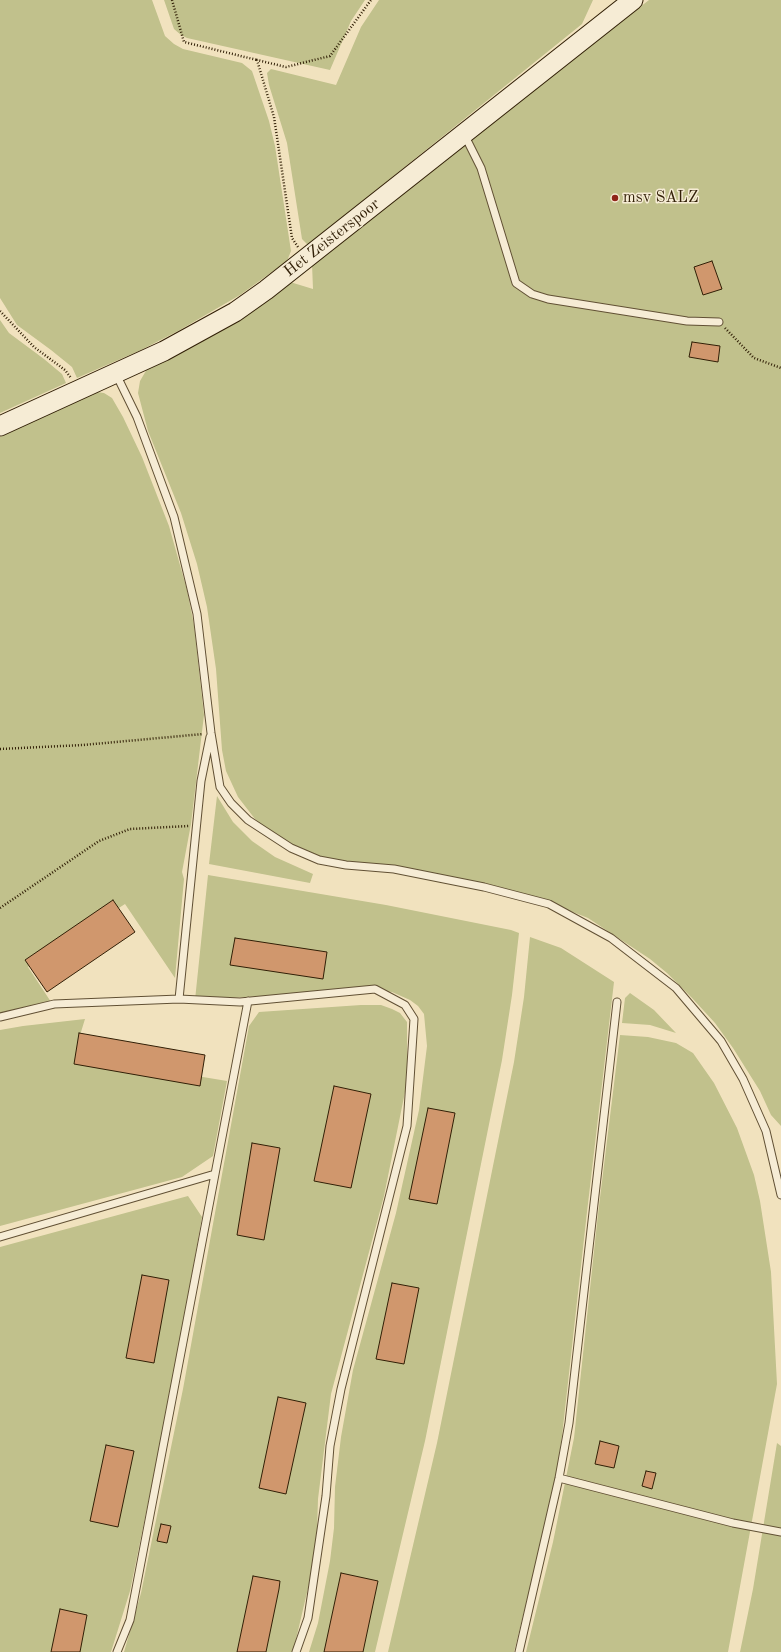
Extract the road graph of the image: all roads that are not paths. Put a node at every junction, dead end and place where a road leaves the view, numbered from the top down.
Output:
1 (633, 0) edge
2 (464, 134) junction
3 (719, 322) road end
4 (116, 374) junction
5 (0, 426) edge
6 (211, 734) junction
7 (179, 999) junction
8 (248, 1001) junction
9 (617, 1002) dead end
10 (0, 1017) edge
11 (215, 1174) junction
12 (781, 1195) edge
13 (0, 1237) edge
14 (559, 1478) junction
15 (781, 1532) edge
16 (117, 1652) edge
17 (296, 1652) edge
18 (519, 1652) edge

1 - 2 street, Het Zeisterspoor
2 - 3 lane
2 - 4 street, Het Zeisterspoor
4 - 5 street, Het Zeisterspoor
4 - 6 lane
6 - 7 lane
6 - 12 lane
7 - 8 lane
7 - 10 lane
8 - 11 lane
8 - 17 lane
9 - 14 lane
11 - 13 lane
11 - 16 lane
14 - 15 lane
14 - 18 lane

